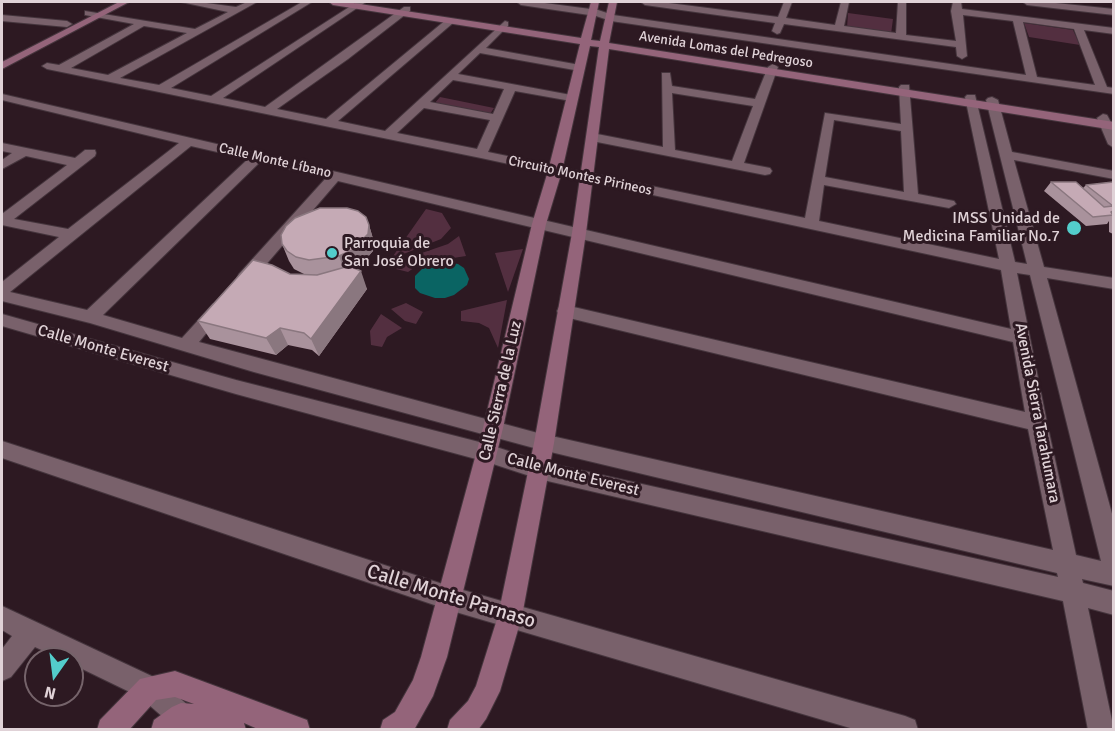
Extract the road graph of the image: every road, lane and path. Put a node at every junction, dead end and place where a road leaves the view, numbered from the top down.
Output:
1 (110, 2) edge
2 (125, 2) edge
3 (185, 2) edge
4 (253, 2) edge
5 (308, 2) edge
6 (333, 2) edge
7 (521, 2) edge
8 (595, 2) edge
9 (613, 2) edge
10 (645, 2) edge
11 (732, 2) edge
12 (788, 2) edge
13 (845, 2) edge
14 (902, 2) edge
15 (1027, 2) edge
16 (360, 3) edge
17 (670, 3) edge
18 (956, 6) edge
19 (236, 10) junction
20 (404, 11) junction
21 (1113, 12) edge
22 (88, 13) junction
23 (726, 13) junction
24 (602, 14) junction
25 (99, 15) junction
26 (7, 18) edge
27 (1017, 18) junction
28 (781, 20) junction
29 (450, 21) junction
30 (144, 22) junction
31 (2, 24) edge
32 (67, 24) junction
33 (1078, 26) junction
34 (503, 27) junction
35 (839, 28) junction
36 (1113, 31) edge
37 (196, 32) junction
38 (900, 37) junction
39 (588, 40) junction
40 (774, 40) junction
41 (605, 42) junction
42 (961, 45) junction
43 (480, 50) junction
44 (2, 57) edge
45 (2, 66) edge
46 (47, 66) dead end
47 (62, 68) junction
48 (580, 68) junction
49 (962, 68) junction
50 (771, 70) junction
51 (666, 75) dead end
52 (451, 76) junction
53 (1032, 78) junction
54 (109, 80) junction
55 (510, 88) junction
56 (161, 89) junction
57 (667, 89) junction
58 (905, 90) junction
59 (1108, 90) edge
60 (2, 97) edge
61 (571, 98) junction
62 (213, 100) junction
63 (972, 100) junction
64 (758, 103) junction
65 (423, 104) junction
66 (993, 104) junction
67 (268, 110) junction
68 (497, 117) junction
69 (1109, 122) edge
70 (328, 123) junction
71 (906, 129) junction
72 (388, 135) junction
73 (592, 136) junction
74 (189, 141) junction
75 (1113, 144) edge
76 (2, 147) edge
77 (669, 151) junction
78 (23, 152) junction
79 (90, 153) dead end
80 (481, 154) junction
81 (1006, 155) junction
82 (258, 158) junction
83 (78, 163) junction
84 (2, 165) edge
85 (736, 165) junction
86 (765, 171) dead end
87 (558, 172) junction
88 (336, 175) junction
89 (1113, 175) edge
90 (582, 177) junction
91 (819, 180) junction
92 (911, 197) junction
93 (949, 204) dead end
94 (2, 221) edge
95 (811, 224) junction
96 (543, 225) junction
97 (574, 231) junction
98 (73, 235) junction
99 (1008, 266) junction
100 (1036, 270) junction
101 (1113, 284) edge
102 (2, 290) edge
103 (2, 296) edge
104 (36, 304) junction
105 (565, 311) junction
106 (90, 317) junction
107 (8, 322) edge
108 (1022, 338) junction
109 (186, 345) junction
110 (254, 365) junction
111 (236, 387) junction
112 (1037, 423) junction
113 (499, 429) junction
114 (539, 441) junction
115 (2, 450) edge
116 (492, 454) junction
117 (531, 467) junction
118 (772, 495) junction
119 (772, 523) junction
120 (1067, 563) junction
121 (1113, 565) edge
122 (1113, 575) edge
123 (1073, 592) junction
124 (454, 600) junction
125 (1113, 603) edge
126 (502, 614) junction
127 (2, 618) edge
128 (31, 632) junction
129 (2, 668) edge
130 (148, 688) junction
131 (468, 720) edge
132 (172, 723) edge
133 (110, 729) edge
134 (233, 729) edge
135 (297, 729) edge
136 (393, 729) edge
137 (905, 729) edge
138 (1102, 729) edge

1 - 22 street
2 - 25 street
3 - 19 street
4 - 19 street
5 - 56 street
6 - 16 street, Avenida Lomas del Pedregoso
7 - 24 street
8 - 24 street
9 - 24 street
10 - 17 street
11 - 23 street
12 - 28 street
13 - 35 street
14 - 38 street
15 - 21 street
16 - 20 street, Avenida Lomas del Pedregoso
16 - 62 street
17 - 23 street
18 - 27 street
18 - 42 street
19 - 37 street
20 - 29 street, Avenida Lomas del Pedregoso
20 - 34 street, Avenida Lomas del Pedregoso
20 - 67 street
22 - 25 street
22 - 32 street
23 - 28 street
24 - 39 street, Calle Sierra de la Luz
24 - 40 street
24 - 41 street
25 - 30 street
25 - 45 street
26 - 31 street
26 - 32 street
27 - 33 street
27 - 53 street
28 - 35 street
28 - 40 street
29 - 34 street, Avenida Lomas del Pedregoso
29 - 70 street
30 - 37 street
30 - 47 street
32 - 44 street
33 - 36 street
33 - 59 street
34 - 39 street, Avenida Lomas del Pedregoso
34 - 43 street
35 - 38 street
37 - 54 street
38 - 42 street
39 - 41 street, Avenida Lomas del Pedregoso
39 - 48 street, Calle Sierra de la Luz
40 - 49 street
41 - 50 street, Avenida Lomas del Pedregoso
41 - 73 street
42 - 49 street
43 - 48 street
43 - 52 street
46 - 47 street, Circuito Montes Pirineos
47 - 54 street, Circuito Montes Pirineos
48 - 61 street, Calle Sierra de la Luz
49 - 53 street
50 - 58 street, Avenida Lomas del Pedregoso
50 - 64 street
51 - 57 street
52 - 55 street
52 - 65 street
53 - 59 street
54 - 56 street, Circuito Montes Pirineos
55 - 61 street
55 - 68 street
56 - 62 street, Circuito Montes Pirineos
57 - 64 street
57 - 77 street
58 - 63 street, Avenida Lomas del Pedregoso
58 - 71 street
60 - 74 street, Calle Monte Líbano
61 - 87 street, Calle Sierra de la Luz
62 - 67 street, Circuito Montes Pirineos
63 - 66 street, Avenida Lomas del Pedregoso
63 - 99 street, Avenida Sierra Tarahumara
64 - 85 street
65 - 68 street
65 - 72 street
66 - 69 street, Avenida Lomas del Pedregoso
66 - 81 street, Avenida Sierra Tarahumara
67 - 70 street, Circuito Montes Pirineos
68 - 80 street
69 - 75 street
70 - 72 street, Circuito Montes Pirineos
71 - 91 street
71 - 92 street
72 - 80 street, Circuito Montes Pirineos
73 - 77 street
73 - 90 street
74 - 82 street, Calle Monte Líbano
74 - 98 street
76 - 78 street
77 - 85 street
78 - 83 street
78 - 84 street
79 - 83 street
80 - 87 street, Circuito Montes Pirineos
81 - 89 street
81 - 100 street, Avenida Sierra Tarahumara
82 - 88 street, Calle Monte Líbano
82 - 106 street
83 - 94 street
85 - 86 street
87 - 90 street, Circuito Montes Pirineos
87 - 96 street, Calle Sierra de la Luz
88 - 96 street, Calle Monte Líbano
88 - 109 street
90 - 95 street, Circuito Montes Pirineos
90 - 97 street
91 - 92 street
91 - 95 street
92 - 93 street
94 - 98 street
95 - 99 street, Circuito Montes Pirineos
96 - 97 street, Calle Monte Líbano
96 - 113 street, Calle Sierra de la Luz
97 - 105 street
97 - 108 street
98 - 102 street
99 - 100 street, Circuito Montes Pirineos
99 - 108 street, Avenida Sierra Tarahumara
100 - 101 street, Circuito Montes Pirineos
100 - 121 street, Avenida Sierra Tarahumara
103 - 104 street, Calle Monte Everest
104 - 106 street, Calle Monte Everest
104 - 107 street
105 - 112 street
105 - 114 street
106 - 109 street, Calle Monte Everest
107 - 111 street, Calle Monte Everest
108 - 112 street, Avenida Sierra Tarahumara
109 - 110 street, Calle Monte Everest
110 - 111 street
110 - 113 street, Calle Monte Everest
111 - 116 street, Calle Monte Everest
112 - 120 street, Avenida Sierra Tarahumara
113 - 114 street, Calle Monte Everest
113 - 116 street, Calle Sierra de la Luz
114 - 117 street
114 - 118 street, Calle Monte Everest
115 - 124 street, Calle Monte Parnaso
116 - 117 street, Calle Monte Everest
116 - 124 street, Calle Sierra de la Luz
117 - 119 street, Calle Monte Everest
117 - 126 street
118 - 119 street
118 - 120 street, Calle Monte Everest
119 - 123 street, Calle Monte Everest
120 - 122 street, Calle Monte Everest
120 - 123 street, Avenida Sierra Tarahumara
123 - 125 street, Calle Monte Everest
123 - 138 street, Avenida Sierra Tarahumara
124 - 126 street, Calle Monte Parnaso
124 - 136 street, Calle Sierra de la Luz
126 - 131 street
126 - 137 street, Calle Monte Parnaso
127 - 128 street
128 - 129 street
128 - 130 street
130 - 132 street
130 - 133 street
130 - 135 street
132 - 134 street

